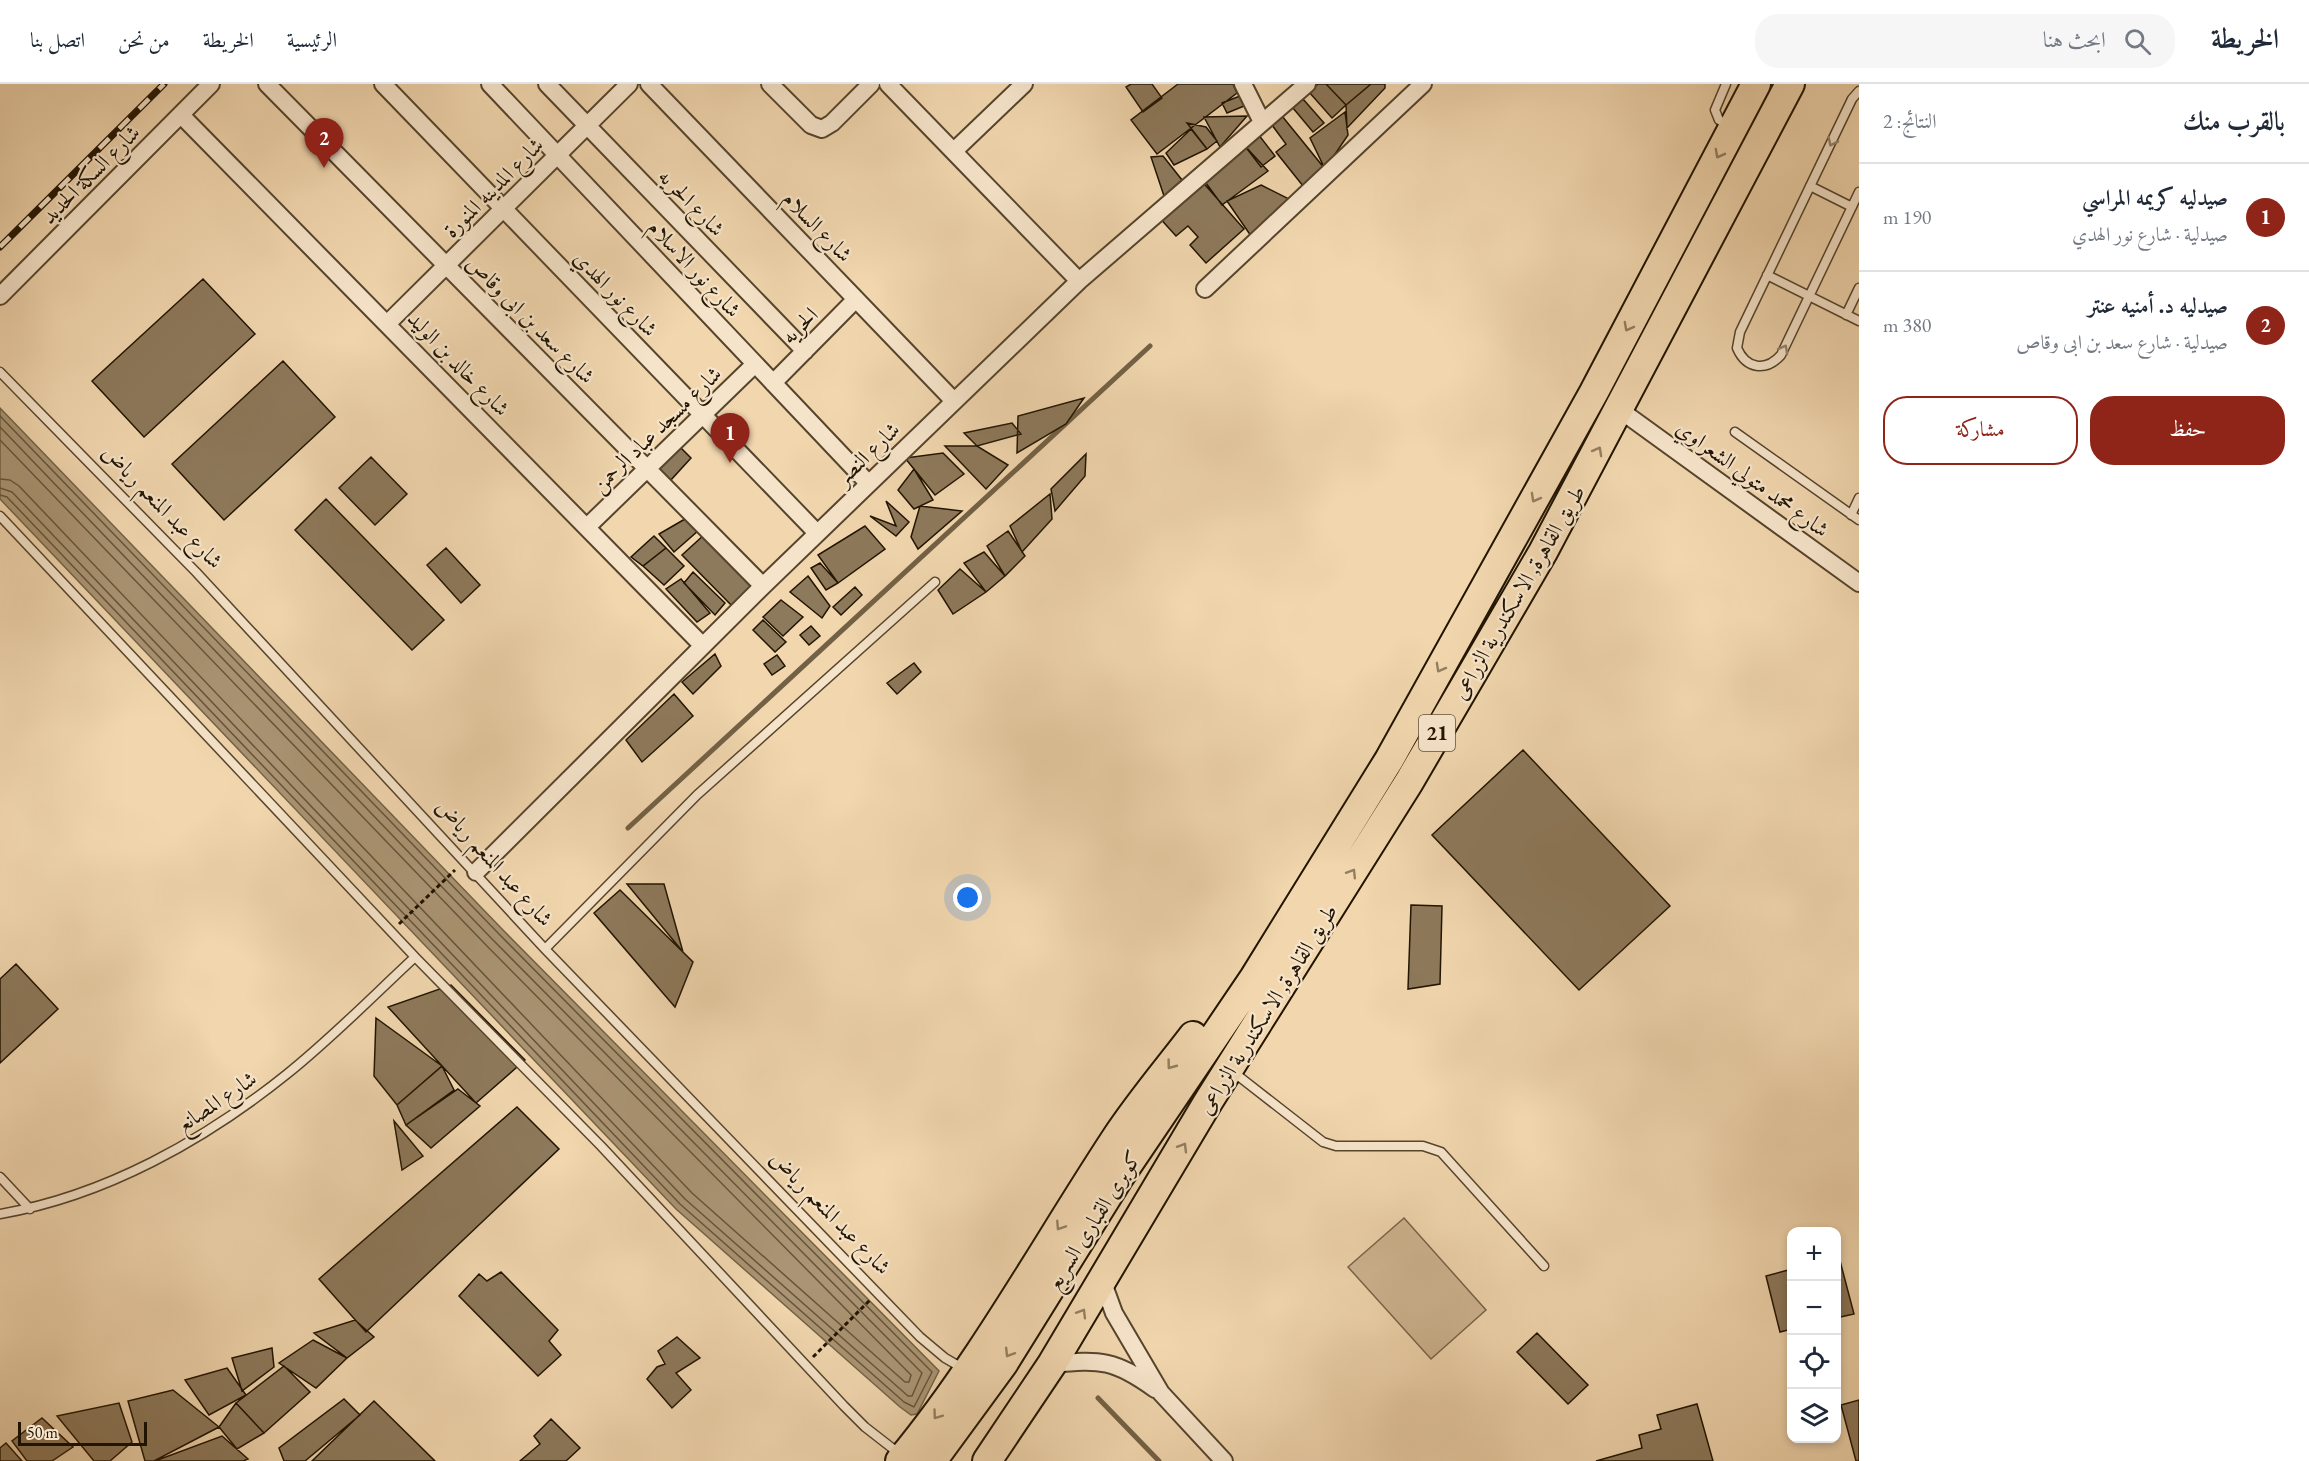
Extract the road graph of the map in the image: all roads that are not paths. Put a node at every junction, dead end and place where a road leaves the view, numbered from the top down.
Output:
1 (211, 84) edge
2 (267, 84) edge
3 (382, 84) edge
4 (490, 84) edge
5 (547, 84) edge
6 (629, 84) edge
7 (649, 84) edge
8 (770, 84) edge
9 (870, 84) edge
10 (888, 84) edge
11 (1024, 84) edge
12 (1243, 84) edge
13 (1307, 84) edge
14 (1422, 84) edge
15 (1726, 84) edge
16 (1756, 84) edge
17 (1790, 84) edge
18 (1859, 90) edge
19 (181, 115) junction
20 (1262, 123) junction
21 (587, 125) junction
22 (1733, 127) junction
23 (954, 152) junction
24 (557, 155) junction
25 (1810, 186) junction
26 (1859, 192) edge
27 (1852, 207) junction
28 (503, 209) junction
29 (446, 265) junction
30 (1767, 275) junction
31 (1079, 280) junction
32 (1859, 288) edge
33 (1204, 289) dead end
34 (0, 296) edge
35 (1809, 297) junction
36 (856, 299) junction
37 (1846, 315) junction
38 (1859, 321) edge
39 (388, 323) junction
40 (805, 351) junction
41 (755, 364) junction
42 (0, 372) edge
43 (773, 383) junction
44 (953, 400) junction
45 (1620, 410) junction
46 (703, 415) junction
47 (1735, 432) dead end
48 (648, 468) junction
49 (868, 483) junction
50 (1859, 498) edge
51 (1851, 515) junction
52 (0, 516) edge
53 (1859, 520) edge
54 (587, 527) junction
55 (817, 533) junction
56 (935, 582) dead end
57 (1859, 583) edge
58 (763, 586) junction
59 (702, 645) junction
60 (470, 866) junction
61 (545, 949) junction
62 (415, 957) junction
63 (1254, 978) junction
64 (1230, 1069) junction
65 (0, 1177) edge
66 (30, 1209) junction
67 (0, 1214) edge
68 (1544, 1266) dead end
69 (1102, 1280) junction
70 (1052, 1364) junction
71 (967, 1371) junction
72 (1161, 1393) junction
73 (902, 1459) edge
74 (932, 1461) edge
75 (987, 1461) edge
76 (1224, 1461) edge

1 - 19 street, شارع السكة الحديد
2 - 29 street, شارع سعد بن ابى وقاص
3 - 28 street, شارع نور الهدي
4 - 24 street, شارع نور الاسلام
5 - 21 street, شارع الحريه
6 - 21 street, شارع المدينه المنورة
7 - 36 street, شارع السلام
8 - 9 street
10 - 23 street
11 - 23 street
12 - 20 street
13 - 20 street, شارع النصر
14 - 33 street
15 - 22 lane
16 - 22 highway, طريق القاهرة, الاسكندرية الزراعى / 21
17 - 45 highway, طريق القاهرة, الاسكندرية الزراعى / 21
18 -> 25 lane
19 - 34 street, شارع السكة الحديد
19 - 39 street, شارع خالد بن الوليد
20 - 31 street, شارع النصر
21 - 24 street, شارع المدينه المنورة
21 - 40 street, شارع الحريه
22 -> 63 highway, طريق القاهرة, الاسكندرية الزراعى / 21
23 - 31 street
24 - 28 street, شارع المدينه المنورة
24 - 41 street, شارع نور الاسلام
25 - 27 lane
25 - 30 lane
26 - 27 lane
27 - 35 lane
28 - 29 street, شارع المدينه المنورة
28 - 46 street, شارع نور الهدي
29 - 39 street, شارع المدينه المنورة
29 - 48 street, شارع سعد بن ابى وقاص
30 - 35 lane
30 -> 35 lane
31 - 44 street, شارع النصر
32 - 37 lane
35 - 37 lane
36 - 40 street, الحريه
36 - 44 street, شارع السلام
37 - 38 lane
39 - 54 street, شارع خالد بن الوليد
40 - 43 street, الحريه
41 - 43 street, شارع نور الاسلام
41 - 46 street, شارع مسجد عباد الرحمن
42 - 60 lane, شارع عبد المنعم رياض
43 - 49 street, شارع نور الاسلام
44 - 49 street, شارع النصر
45 - 57 street, شارع محمد متولي الشعراوي
64 -> 45 highway, طريق القاهرة, الاسكندرية الزراعى / 21
46 - 48 street, شارع مسجد عباد الرحمن
46 - 55 street, شارع نور الهدي
47 - 51 lane
48 - 54 street, شارع مسجد عباد الرحمن
48 - 58 street, شارع سعد بن ابى وقاص
49 - 55 street, شارع النصر
50 - 51 lane
51 - 53 lane
52 - 62 lane
54 - 59 street, شارع خالد بن الوليد
55 - 58 street, شارع النصر
56 - 61 lane
58 - 59 street, شارع النصر
59 - 60 street, شارع النصر
60 - 61 lane, شارع عبد المنعم رياض
61 - 71 lane, شارع عبد المنعم رياض
62 - 66 lane, شارع المصانع
62 - 73 lane
63 -> 71 highway
63 -> 74 highway, كوبرى القبارى السريع
64 - 68 lane
69 -> 64 highway, طريق القاهرة, الاسكندرية الزراعى / 21
65 - 66 lane
66 - 67 lane, شارع المصانع
70 -> 69 highway, طريق القاهرة, الاسكندرية الزراعى / 21
69 - 72 street
70 - 72 street
70 - 75 highway
71 -> 73 highway
72 - 76 street

